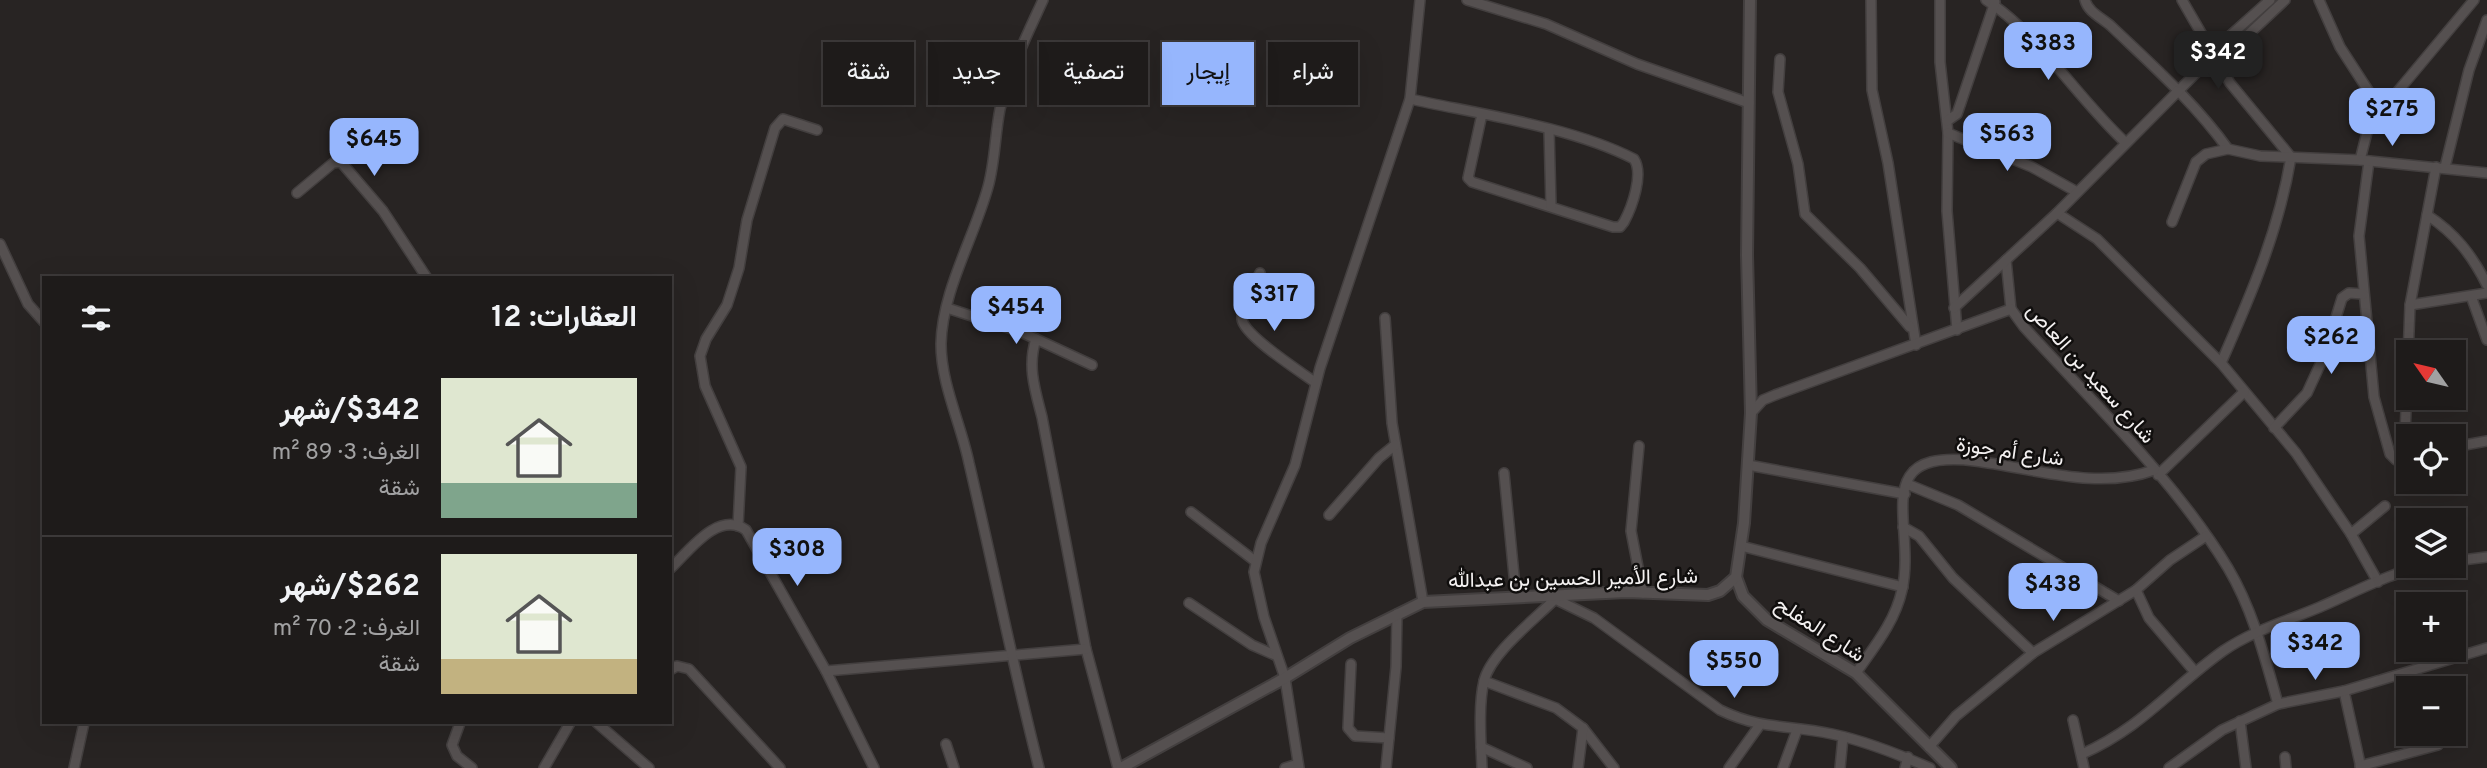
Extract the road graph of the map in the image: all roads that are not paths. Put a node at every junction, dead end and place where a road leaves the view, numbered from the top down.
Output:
1 (1043, 0) edge
2 (1420, 0) edge
3 (1467, 0) edge
4 (1751, 0) edge
5 (1871, 0) edge
6 (1940, 0) edge
7 (2085, 0) edge
8 (2182, 0) edge
9 (2270, 0) edge
10 (2285, 0) edge
11 (2319, 0) edge
12 (2474, 0) edge
13 (1992, 2) edge
14 (2487, 20) edge
15 (2214, 51) junction
16 (1780, 59) dead end
17 (2219, 62) junction
18 (2197, 71) junction
19 (2178, 91) junction
20 (1410, 99) junction
21 (2375, 101) junction
22 (1749, 103) junction
23 (1482, 114) junction
24 (1947, 121) junction
25 (817, 130) dead end
26 (1549, 131) junction
27 (1948, 133) junction
28 (2126, 143) junction
29 (2228, 149) junction
30 (2291, 157) junction
31 (2365, 161) junction
32 (2441, 167) junction
33 (2487, 173) edge
34 (2077, 192) junction
35 (298, 193) dead end
36 (1551, 206) junction
37 (2057, 213) junction
38 (2427, 215) junction
39 (2172, 222) dead end
40 (0, 244) edge
41 (2006, 260) junction
42 (1260, 273) dead end
43 (426, 276) edge
44 (2487, 285) edge
45 (2487, 293) edge
46 (2363, 294) junction
47 (2471, 296) junction
48 (2410, 304) junction
49 (947, 308) junction
50 (1954, 308) junction
51 (2011, 309) junction
52 (1385, 318) dead end
53 (42, 320) edge
54 (1911, 327) junction
55 (1957, 330) junction
56 (1036, 338) junction
57 (2487, 341) edge
58 (1916, 345) junction
59 (2221, 362) junction
60 (1092, 365) dead end
61 (1316, 383) junction
62 (2244, 392) junction
63 (1751, 413) junction
64 (2405, 424) edge
65 (2274, 428) junction
66 (2487, 441) edge
67 (1395, 445) junction
68 (2466, 445) edge
69 (1639, 446) dead end
70 (2396, 458) edge
71 (1748, 465) junction
72 (1504, 473) dead end
73 (2156, 473) junction
74 (1906, 489) junction
75 (2385, 506) dead end
76 (1191, 512) dead end
77 (1329, 515) dead end
78 (738, 526) junction
79 (1903, 527) junction
80 (2351, 534) junction
81 (2206, 536) junction
82 (1741, 547) junction
83 (2487, 557) edge
84 (2466, 560) edge
85 (1255, 561) junction
86 (672, 567) edge
87 (2396, 576) edge
88 (1736, 577) junction
89 (2378, 582) junction
90 (1903, 587) junction
91 (2136, 590) junction
92 (1643, 593) junction
93 (1516, 596) junction
94 (1557, 596) junction
95 (1423, 601) junction
96 (2119, 601) junction
97 (1189, 603) dead end
98 (1396, 614) junction
99 (2258, 632) junction
100 (1086, 649) junction
101 (2486, 651) edge
102 (2033, 653) junction
103 (1010, 656) junction
104 (1277, 656) junction
105 (1351, 664) dead end
106 (672, 669) edge
107 (826, 671) junction
108 (1856, 673) junction
109 (2195, 673) junction
110 (1285, 678) junction
111 (1484, 681) junction
112 (2344, 691) junction
113 (2278, 704) junction
114 (2073, 720) dead end
115 (2240, 720) junction
116 (84, 724) edge
117 (460, 724) edge
118 (569, 724) edge
119 (604, 725) edge
120 (1759, 726) junction
121 (1583, 728) junction
122 (1797, 730) junction
123 (1843, 737) junction
124 (1389, 738) junction
125 (946, 744) dead end
126 (2434, 746) edge
127 (1481, 747) junction
128 (1929, 747) junction
129 (2082, 754) junction
130 (1908, 757) junction
131 (2285, 757) dead end
132 (643, 766) edge
133 (1298, 766) edge
134 (1947, 767) edge
135 (2361, 767) edge
136 (74, 768) edge
137 (472, 768) edge
138 (544, 768) edge
139 (780, 768) edge
140 (874, 768) edge
141 (954, 768) edge
142 (1039, 768) edge
143 (1120, 768) edge
144 (1285, 768) edge
145 (1385, 768) edge
146 (1482, 768) edge
147 (1528, 768) edge
148 (1578, 768) edge
149 (1614, 768) edge
150 (1729, 768) edge
151 (1783, 768) edge
152 (1840, 768) edge
153 (1905, 768) edge
154 (1930, 768) edge
155 (2084, 768) edge
156 (2169, 768) edge
157 (2246, 768) edge
158 (2287, 768) edge

1 - 49 street
2 - 20 street
3 - 22 street
4 - 22 street
5 - 54 street
6 - 24 street
7 - 19 street
8 - 15 street
9 - 15 street
10 - 17 street
11 - 21 street
12 - 21 street
13 - 24 street
13 - 28 street
14 - 32 street
15 - 17 street
15 - 18 street
16 - 54 street
17 - 18 street
17 - 30 street
18 - 19 street
19 - 28 street
19 - 29 street
20 - 23 street
20 - 61 street
21 - 31 street
22 - 63 street
23 - 26 street
23 - 36 street
24 - 27 street
25 - 78 street
26 - 36 street
26 - 36 street
27 - 34 street
27 - 50 street
28 - 34 street
29 - 30 street
29 - 39 street
30 - 31 street
30 - 59 street
31 - 32 street
31 - 46 street
32 - 33 street
32 - 38 street
34 - 37 street
35 - 43 street
37 - 41 street
37 - 59 street
38 - 44 street
38 - 48 street
40 - 53 street
41 - 50 street
41 - 51 street
42 - 61 street
45 - 47 street
46 - 65 street
46 - 70 street
47 - 48 street
47 - 57 street
48 - 64 street
49 - 56 street
49 - 103 street
50 - 55 street
51 - 55 street, شارع سعيد بن العاص
51 - 73 street, شارع سعيد بن العاص
52 - 67 street
54 - 58 street
55 - 58 street, شارع سعيد بن العاص
56 - 60 street
56 - 100 street
58 - 63 street, شارع سعيد بن العاص
59 - 62 street
61 - 85 street
62 - 65 street
62 - 73 street
63 - 71 street
65 - 80 street
66 - 68 street
67 - 77 street
67 - 95 street
69 - 92 street
71 - 74 street
71 - 82 street
72 - 93 street
73 - 74 street, شارع أم جوزة
73 - 81 street, شارع سعيد بن العاص
74 - 79 street
74 - 96 street
75 - 80 street
76 - 85 street
78 - 86 street
78 - 107 street
79 - 90 street
79 - 102 street
80 - 89 street
81 - 91 street
81 - 99 street, شارع سعيد بن العاص
82 - 88 street
82 - 90 street
83 - 84 street
85 - 104 street
87 - 89 street
88 - 92 street, شارع الأمير الحسين بن عبدالله
88 - 108 street, شارع المفلح
89 - 99 street
90 - 108 street
91 - 96 street
91 - 109 street
92 - 94 street, شارع الأمير الحسين بن عبدالله
93 - 94 street, شارع الأمير الحسين بن عبدالله
93 - 95 street, شارع الأمير الحسين بن عبدالله
94 - 111 street
94 - 120 street
95 - 98 street, شارع الأمير الحسين بن عبدالله
96 - 102 street
97 - 104 street
98 - 110 street, شارع الأمير الحسين بن عبدالله
98 - 124 street
99 - 109 street
99 - 113 street, شارع سعيد بن العاص
100 - 103 street
100 - 143 street
101 - 112 street
102 - 128 street
103 - 107 street
103 - 142 street
104 - 110 street
105 - 124 street
106 - 139 street
107 - 140 street
108 - 128 street, شارع المفلح
109 - 129 street
110 - 133 street
110 - 143 street, شارع الأمير الحسين بن عبدالله
111 - 121 street
111 - 127 street
112 - 113 street
112 - 135 street
113 - 115 street
114 - 129 street
115 - 156 street
115 - 157 street
116 - 136 street
117 - 137 street
118 - 138 street
119 - 132 street
120 - 122 street
120 - 150 street
121 - 148 street
121 - 149 street
122 - 123 street
122 - 151 street
123 - 130 street
123 - 152 street
124 - 145 street
125 - 141 street
126 - 135 street
127 - 146 street
127 - 147 street
128 - 134 street, شارع المفلح
129 - 155 street
130 - 153 street
130 - 154 street
131 - 158 street
133 - 144 street

